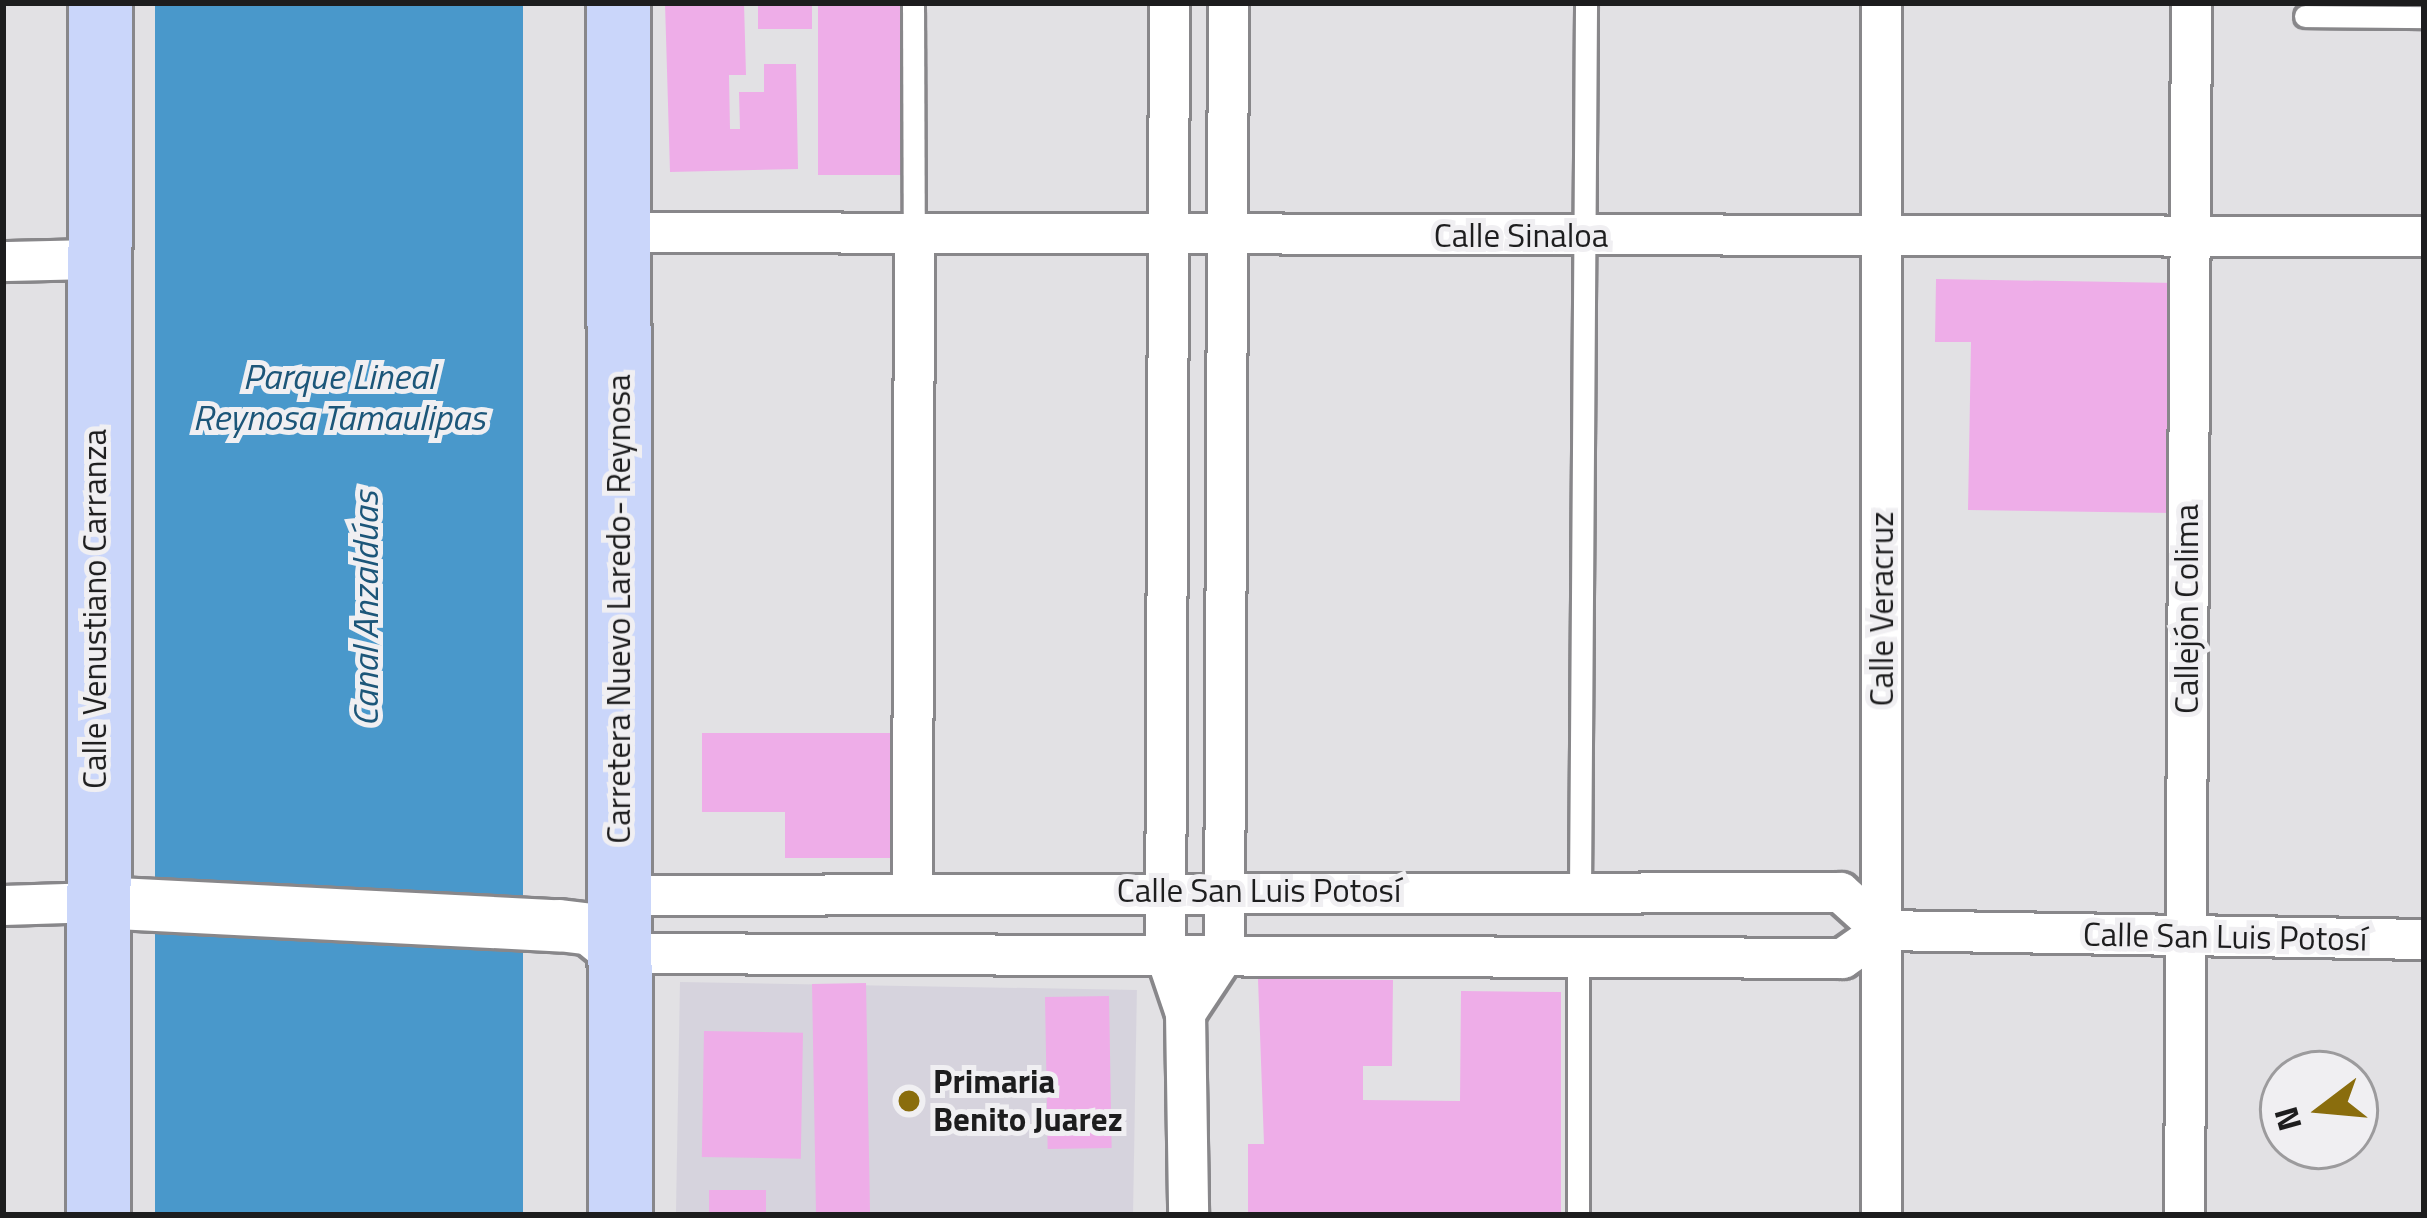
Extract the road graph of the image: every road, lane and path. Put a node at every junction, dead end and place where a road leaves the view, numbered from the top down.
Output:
1 (100, 3) edge
2 (618, 3) edge
3 (913, 3) edge
4 (1169, 3) edge
5 (1228, 3) edge
6 (1586, 3) edge
7 (1881, 3) edge
8 (2191, 3) edge
9 (2305, 16) dead end
10 (2424, 17) edge
11 (618, 232) junction
12 (914, 234) junction
13 (1168, 236) junction
14 (1228, 236) junction
15 (1590, 236) junction
16 (1882, 236) junction
17 (2189, 236) junction
18 (2424, 236) edge
19 (94, 259) junction
20 (3, 261) edge
21 (1222, 890) junction
22 (1166, 891) junction
23 (1580, 891) junction
24 (912, 892) junction
25 (123, 903) junction
26 (3, 905) edge
27 (597, 926) junction
28 (1882, 930) junction
29 (2185, 938) junction
30 (2424, 939) edge
31 (1165, 953) junction
32 (1224, 954) junction
33 (1578, 956) junction
34 (1185, 1013) junction
35 (98, 1215) edge
36 (620, 1215) edge
37 (1187, 1215) edge
38 (1578, 1215) edge
39 (1881, 1215) edge
40 (2185, 1215) edge

1 - 19 main road, Calle Venustiano Carranza
2 - 11 main road, Carretera Nuevo Laredo- Reynosa
3 - 12 lane
4 - 13 street
5 - 14 street
6 - 15 lane
7 - 16 street, Calle Veracruz
8 - 17 street, Callejón Colima
9 - 10 lane
11 - 12 street, Calle Sinaloa
11 - 27 main road, Carretera Nuevo Laredo- Reynosa
12 - 13 street, Calle Sinaloa
12 - 24 street
13 - 14 street, Calle Sinaloa
13 - 22 street
14 - 15 street, Calle Sinaloa
14 - 21 street
15 - 16 street, Calle Sinaloa
15 - 23 lane
16 - 17 street, Calle Sinaloa
16 - 28 street, Calle Veracruz
17 - 18 street, Calle Sinaloa
17 - 29 street, Callejón Colima
19 - 20 street
19 - 25 main road, Calle Venustiano Carranza
21 - 22 street, Calle San Luis Potosí
21 - 23 street, Calle San Luis Potosí
21 - 32 street
22 - 24 street, Calle San Luis Potosí
22 - 31 street
23 - 28 street, Calle San Luis Potosí
24 - 27 street, Calle San Luis Potosí
25 - 26 street, Calle San Luis Potosí
25 - 27 street, Calle San Luis Potosí
25 - 35 main road, Calle Venustiano Carranza
27 - 31 street, Calle San Luis Potosí
27 - 36 main road, Carretera Nuevo Laredo- Reynosa
28 - 29 street, Calle San Luis Potosí
28 - 33 street, Calle San Luis Potosí
28 - 39 street, Calle Veracruz
29 - 30 street, Calle San Luis Potosí
29 - 40 street, Callejón Colima
31 - 32 street, Calle San Luis Potosí
31 - 34 street
32 - 33 street, Calle San Luis Potosí
32 - 34 street
33 - 38 lane
34 - 37 street

